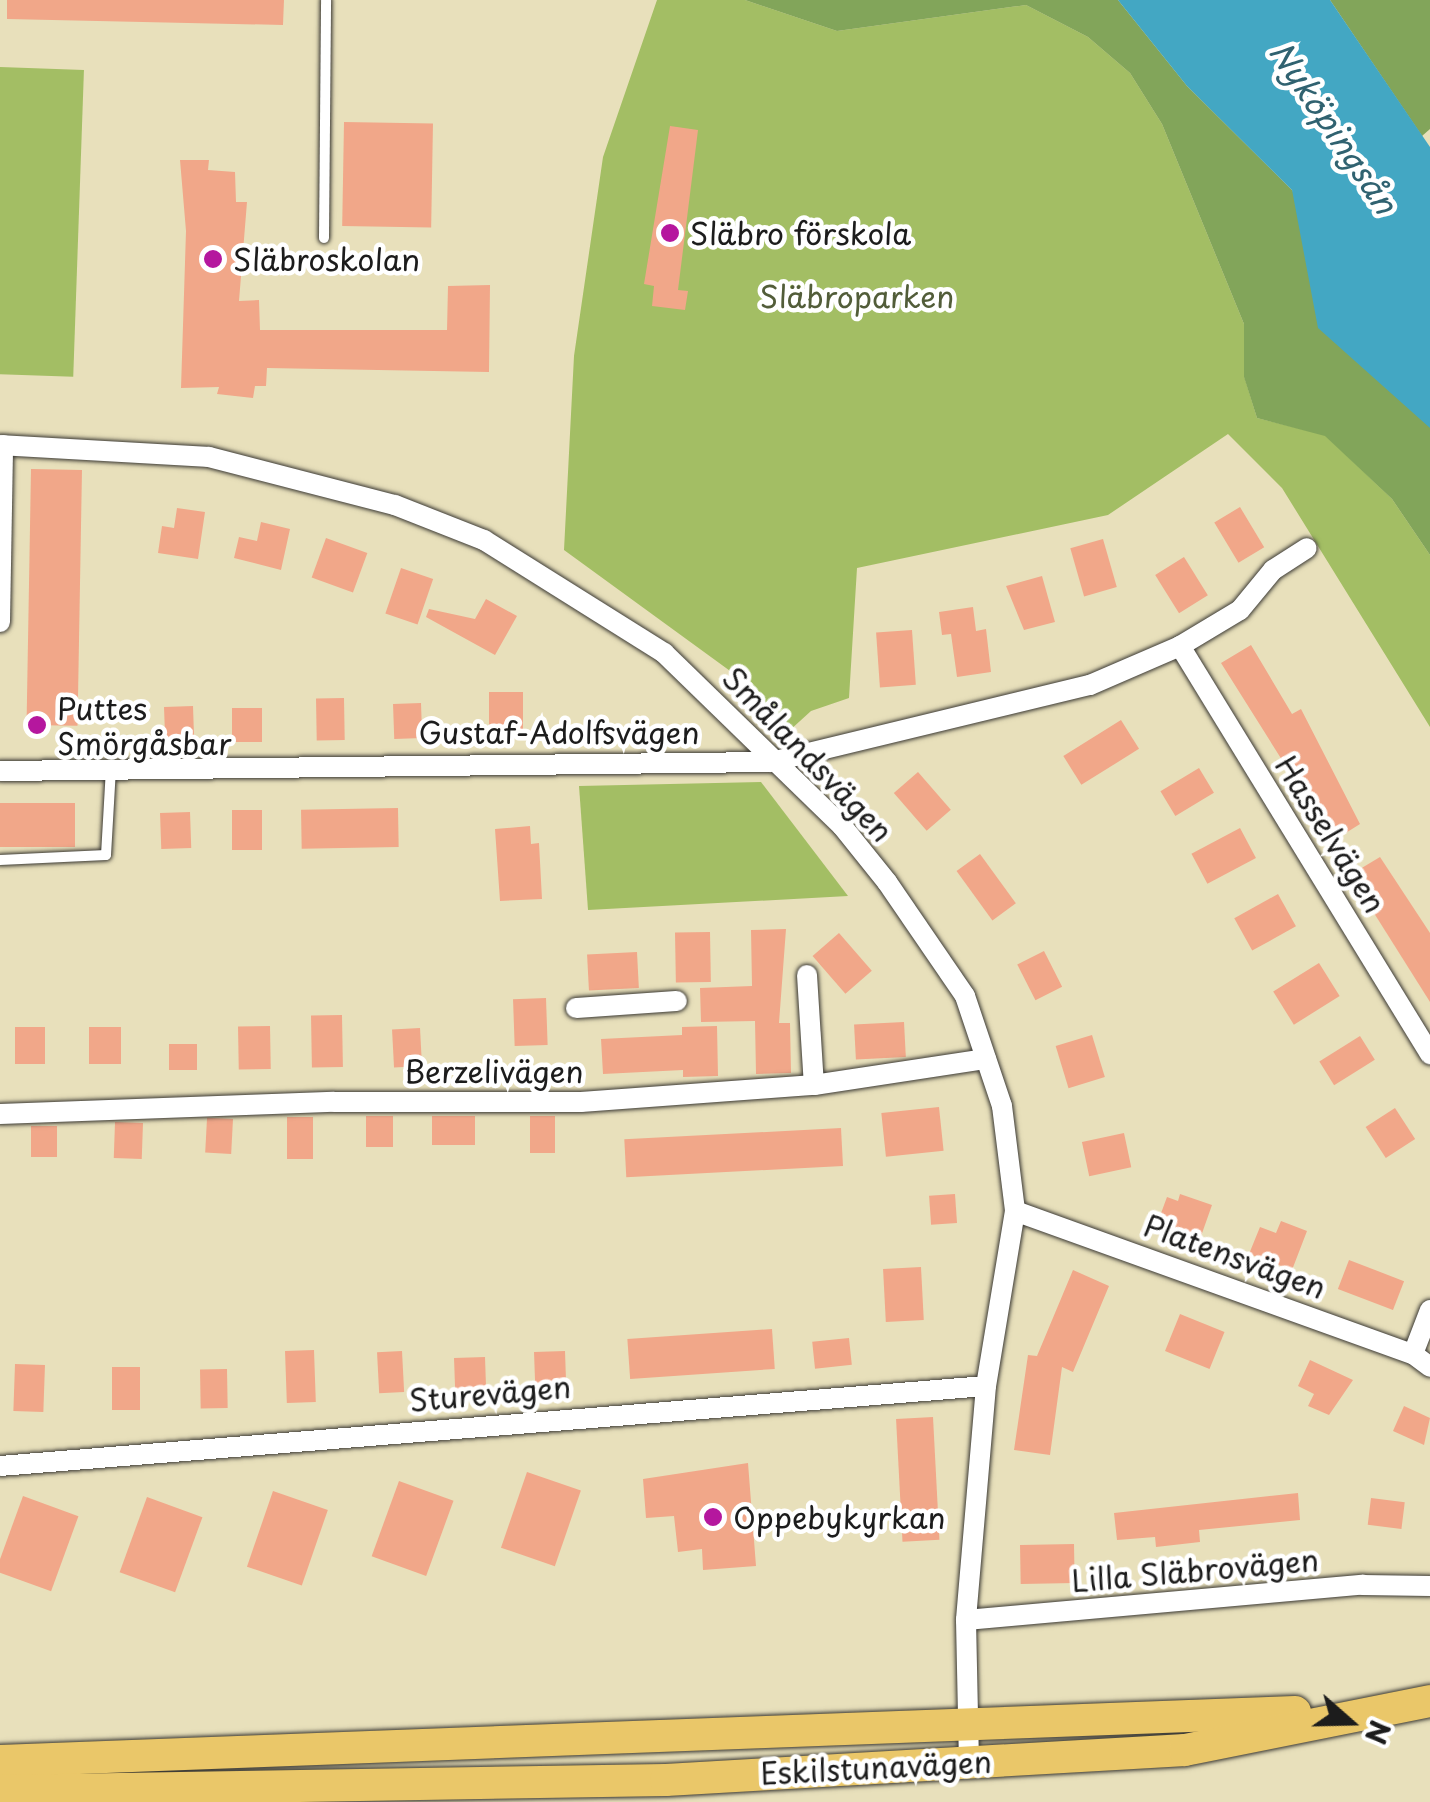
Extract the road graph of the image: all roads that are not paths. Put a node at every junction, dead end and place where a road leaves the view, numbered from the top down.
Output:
1 (326, 0) edge
2 (324, 238) dead end
3 (1, 445) edge
4 (1307, 548) dead end
5 (0, 622) edge
6 (1180, 646) junction
7 (771, 762) junction
8 (111, 768) junction
9 (0, 771) edge
10 (0, 860) edge
11 (807, 975) dead end
12 (677, 1001) dead end
13 (576, 1008) dead end
14 (1430, 1054) edge
15 (986, 1058) junction
16 (814, 1085) junction
17 (0, 1114) edge
18 (1015, 1211) junction
19 (1430, 1310) edge
20 (1422, 1360) edge
21 (986, 1386) junction
22 (0, 1466) edge
23 (1430, 1586) edge
24 (966, 1620) junction
25 (1430, 1701) edge
26 (1389, 1710) junction
27 (966, 1725) junction
28 (0, 1761) edge
29 (969, 1762) junction
30 (0, 1790) edge

1 - 2 lane
3 - 5 street
3 - 7 street, Smålandsvägen
4 - 6 street, Gustaf-Adolfsvägen
6 - 7 street, Gustaf-Adolfsvägen
6 - 14 street, Hasselvägen
7 - 8 street, Gustaf-Adolfsvägen
7 - 15 street, Smålandsvägen
8 - 9 street, Gustaf-Adolfsvägen
8 - 10 lane
11 - 16 street
12 - 13 street
15 - 16 street, Berzelivägen
15 - 18 street, Smålandsvägen
16 - 17 street, Berzelivägen
18 - 20 street, Platensvägen
18 - 21 street, Smålandsvägen
19 - 20 street
21 - 22 street, Sturevägen
21 - 24 street, Smålandsvägen
23 - 24 street, Lilla Släbrovägen
24 - 27 street, Smålandsvägen
25 - 26 main road, Eskilstunavägen
26 - 27 main road, Eskilstunavägen
26 - 29 main road, Eskilstunavägen
27 - 28 main road, Eskilstunavägen
27 - 29 street, Smålandsvägen
29 - 30 main road, Eskilstunavägen

